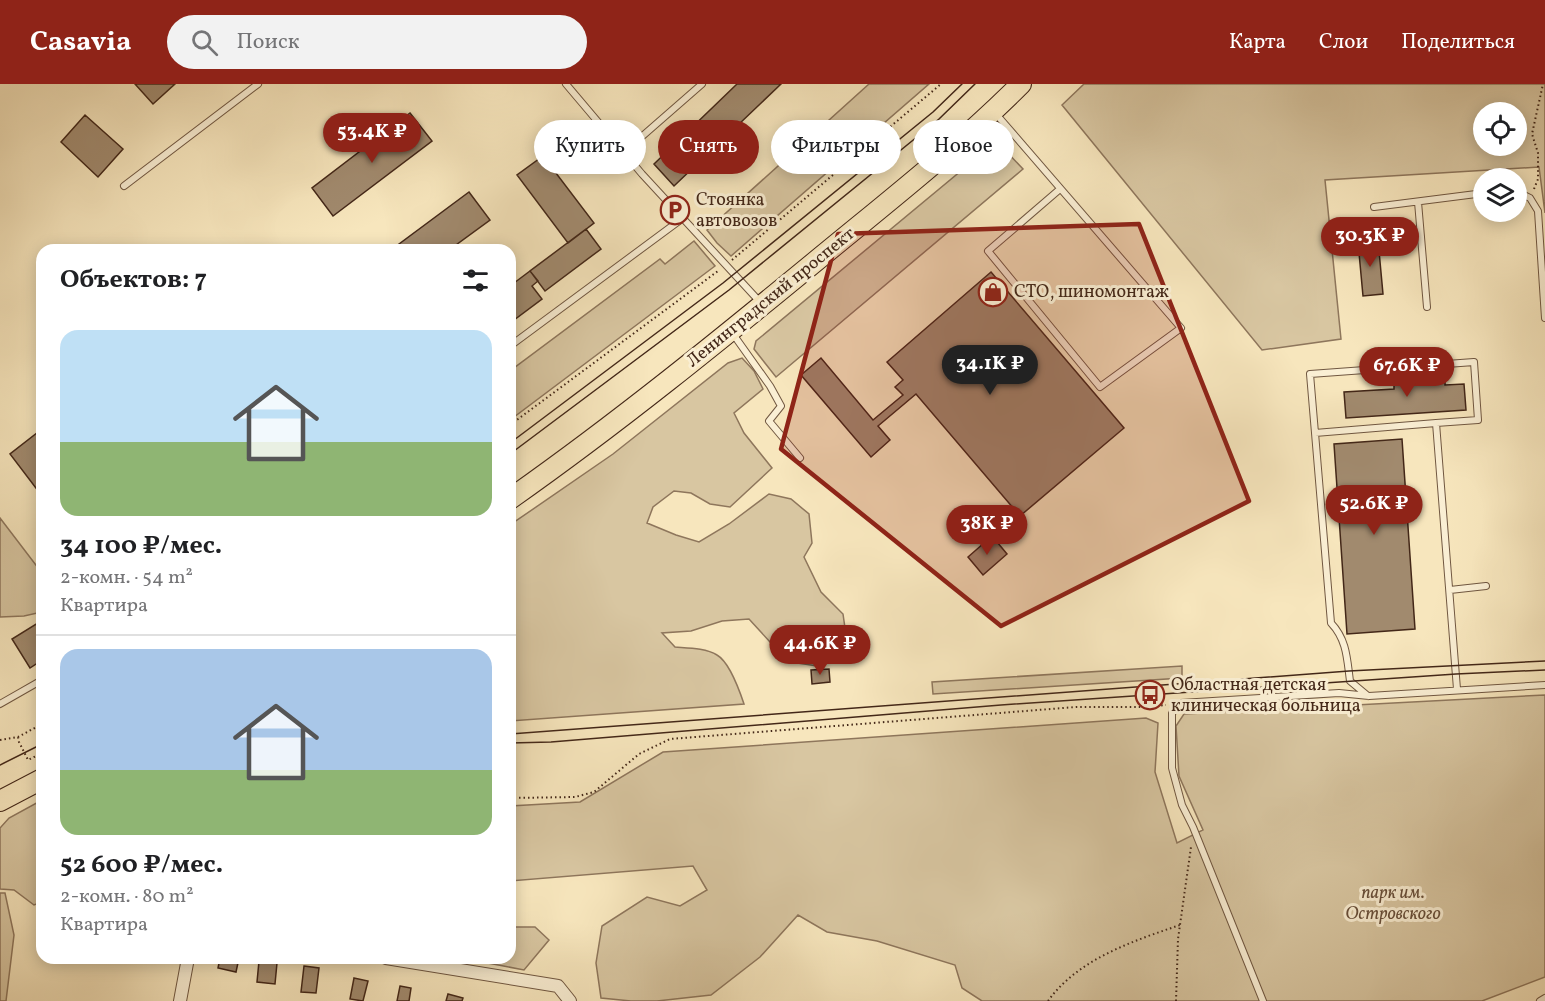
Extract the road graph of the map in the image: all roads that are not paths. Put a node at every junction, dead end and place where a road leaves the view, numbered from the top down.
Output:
1 (258, 84) edge
2 (566, 84) edge
3 (702, 84) edge
4 (1021, 84) edge
5 (994, 111) junction
6 (596, 120) edge
7 (646, 134) edge
8 (643, 174) edge
9 (124, 186) dead end
10 (1060, 189) junction
11 (1473, 194) edge
12 (1527, 196) edge
13 (1418, 202) junction
14 (1374, 207) dead end
15 (682, 218) junction
16 (763, 305) junction
17 (1427, 307) dead end
18 (1545, 318) edge
19 (731, 331) junction
20 (516, 342) edge
21 (1436, 423) junction
22 (1315, 433) junction
23 (800, 458) dead end
24 (516, 495) edge
25 (1486, 586) dead end
26 (1450, 590) junction
27 (36, 683) edge
28 (1545, 685) edge
29 (1457, 689) junction
30 (1369, 696) junction
31 (0, 704) edge
32 (36, 782) edge
33 (0, 801) edge
34 (187, 964) edge
35 (423, 964) edge
36 (1545, 998) edge
37 (180, 1001) edge
38 (570, 1001) edge
39 (1263, 1001) edge
40 (1540, 1001) edge

1 - 9 lane
2 - 6 lane
3 - 7 lane
4 - 5 main road, Ленинградский проспект
5 - 10 lane
5 - 16 main road, Ленинградский проспект
8 - 15 lane
10 - 10 lane
11 - 13 lane
12 - 18 lane
13 - 14 lane
13 - 17 lane
15 - 16 lane
15 - 20 lane
16 - 19 main road, Ленинградский проспект
19 - 23 lane
19 - 24 main road, Ленинградский проспект
21 - 22 lane
21 - 22 lane
21 - 26 lane
22 - 30 lane
25 - 26 lane
26 - 29 lane
27 - 31 lane
28 - 29 lane
29 - 30 lane
30 - 39 lane
32 - 33 main road
34 - 37 street
35 - 38 street
36 - 40 lane

